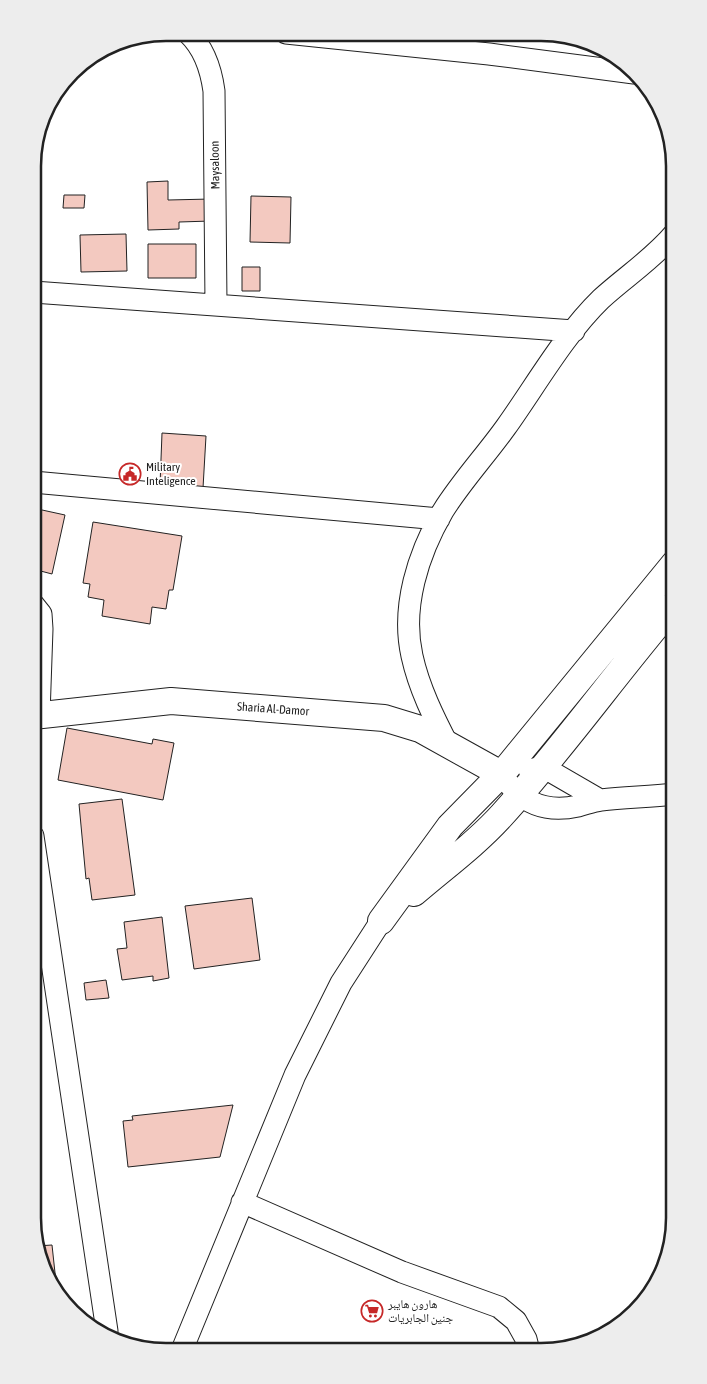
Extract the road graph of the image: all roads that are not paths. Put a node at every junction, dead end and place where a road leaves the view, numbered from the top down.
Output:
1 (368, 41) edge
2 (197, 42) edge
3 (622, 71) edge
4 (666, 244) edge
5 (42, 293) edge
6 (216, 304) junction
7 (574, 331) junction
8 (42, 483) edge
9 (439, 519) junction
10 (666, 574) edge
11 (666, 615) edge
12 (41, 714) edge
13 (449, 747) junction
14 (543, 767) junction
15 (501, 774) junction
16 (665, 795) edge
17 (519, 796) junction
18 (600, 800) junction
19 (41, 892) edge
20 (381, 921) junction
21 (242, 1202) junction
22 (106, 1327) edge
23 (185, 1343) edge
24 (527, 1343) edge

1 - 3 street
2 - 6 street, Maysaloon
4 - 7 street
5 - 6 street
6 - 7 street
7 - 9 street
8 - 9 street
9 - 13 street
10 - 15 street
11 - 14 street
12 - 13 street, Sharia Al-Damor
13 - 15 street, Sharia Al-Damor
14 - 15 street
14 - 17 street
14 - 18 street
15 - 17 street
15 - 20 street
16 - 18 street
17 - 18 street
17 - 20 street
19 - 22 street
20 - 21 street
21 - 23 street
21 - 24 street

